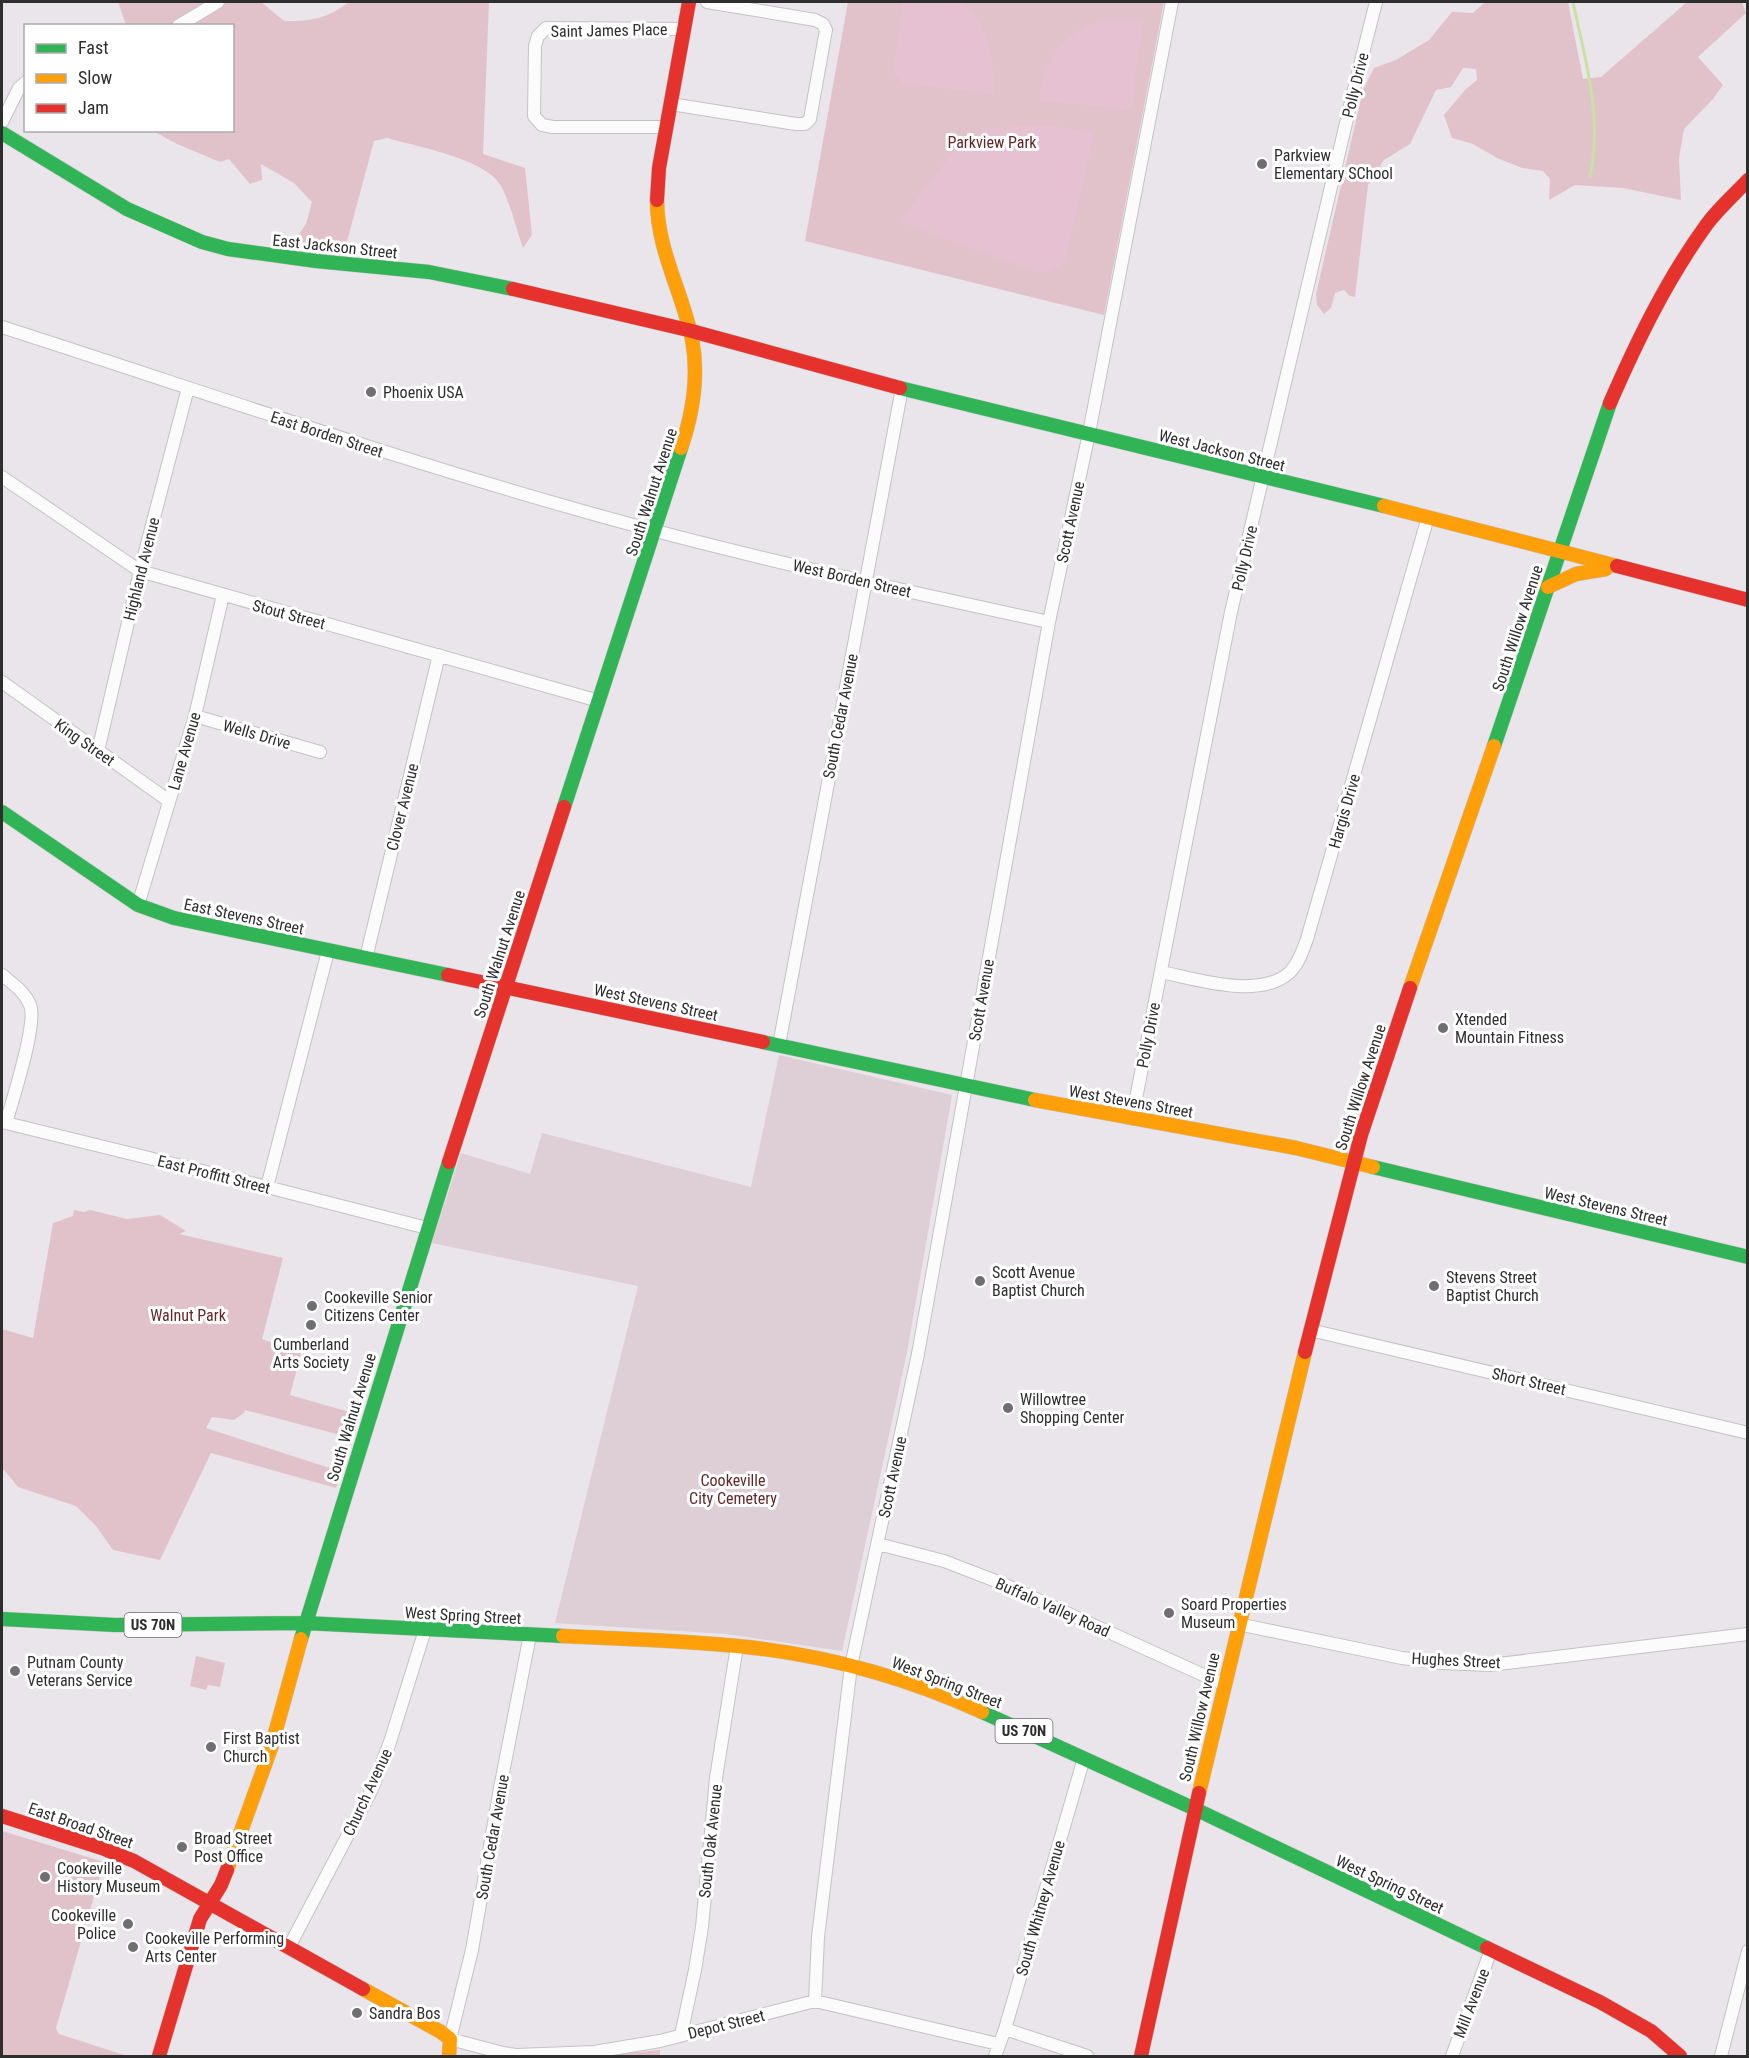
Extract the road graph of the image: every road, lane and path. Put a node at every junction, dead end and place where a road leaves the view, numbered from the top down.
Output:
1 (218, 2) edge
2 (689, 2) edge
3 (707, 2) edge
4 (1172, 2) edge
5 (1376, 2) edge
6 (181, 24) edge
7 (685, 29) junction
8 (24, 84) edge
9 (671, 104) junction
10 (2, 122) edge
11 (667, 128) junction
12 (2, 133) edge
13 (1748, 180) edge
14 (2, 327) edge
15 (688, 330) junction
16 (188, 388) junction
17 (902, 388) junction
18 (1089, 433) junction
19 (2, 477) edge
20 (1263, 478) junction
21 (1428, 517) junction
22 (656, 531) junction
23 (1560, 552) junction
24 (1625, 568) junction
25 (140, 572) junction
26 (866, 582) junction
27 (1548, 587) junction
28 (223, 596) junction
29 (1748, 600) edge
30 (1049, 622) junction
31 (439, 655) junction
32 (2, 682) edge
33 (599, 701) junction
34 (195, 716) junction
35 (98, 751) junction
36 (320, 752) dead end
37 (169, 801) junction
38 (2, 812) edge
39 (138, 905) junction
40 (328, 951) junction
41 (366, 958) junction
42 (1161, 972) junction
43 (2, 975) edge
44 (506, 987) junction
45 (778, 1045) junction
46 (965, 1086) junction
47 (1132, 1119) junction
48 (4, 1123) edge
49 (1353, 1162) junction
50 (267, 1186) junction
51 (427, 1228) junction
52 (1748, 1257) edge
53 (1310, 1329) junction
54 (1748, 1433) edge
55 (878, 1544) junction
56 (2, 1618) edge
57 (305, 1623) junction
58 (1238, 1624) junction
59 (425, 1630) junction
60 (1748, 1634) edge
61 (530, 1635) junction
62 (737, 1646) junction
63 (851, 1666) junction
64 (1223, 1684) junction
65 (1084, 1758) junction
66 (1195, 1809) junction
67 (2, 1816) edge
68 (211, 1904) junction
69 (289, 1947) junction
70 (1491, 1950) junction
71 (1748, 1951) edge
72 (815, 2001) junction
73 (1005, 2029) junction
74 (681, 2035) junction
75 (450, 2039) junction
76 (998, 2044) junction
77 (159, 2056) edge
78 (449, 2056) edge
79 (995, 2056) edge
80 (1087, 2056) edge
81 (1141, 2056) edge
82 (1452, 2056) edge
83 (1680, 2056) edge
84 (1721, 2056) edge

1 - 6 street
2 - 7 street, South Walnut Avenue
3 - 9 street
4 - 18 street, Scott Avenue
5 - 20 street, Polly Drive
7 - 9 street, South Walnut Avenue
7 - 11 street, Saint James Place
8 - 10 street
9 - 11 street, South Walnut Avenue
11 - 15 street, South Walnut Avenue
12 - 15 street, East Jackson Street
13 - 23 street, South Willow Avenue
14 - 16 street, East Borden Street
15 - 17 street, West Jackson Street
15 - 22 street, South Walnut Avenue
16 - 22 street, East Borden Street
16 - 25 street, Highland Avenue
17 - 18 street, West Jackson Street
17 - 26 street, South Cedar Avenue
18 - 20 street, West Jackson Street
18 - 30 street, Scott Avenue
19 - 25 street, Stout Street
20 - 21 street, West Jackson Street
20 - 42 street, Polly Drive
21 - 23 street, West Jackson Street
21 - 42 street, Hargis Drive
22 - 26 street, West Borden Street
22 - 33 street, South Walnut Avenue
23 - 24 street, West Jackson Street
23 - 27 street, South Willow Avenue
24 - 27 street
24 - 29 street, West Jackson Street
25 - 28 street, Stout Street
25 - 35 street, Highland Avenue
26 - 30 street, West Borden Street
26 - 45 street, South Cedar Avenue
27 - 49 street, South Willow Avenue
28 - 31 street, Stout Street
28 - 34 street, Lane Avenue
30 - 46 street, Scott Avenue
31 - 33 street, Stout Street
31 - 41 street, Clover Avenue
32 - 35 street, King Street
33 - 44 street, South Walnut Avenue
34 - 36 street, Wells Drive
34 - 37 street, Lane Avenue
35 - 37 street, King Street
37 - 39 street, Lane Avenue
38 - 39 street, East Stevens Street
39 - 40 street, East Stevens Street
40 - 41 street, East Stevens Street
40 - 50 street
41 - 44 street, East Stevens Street
42 - 47 street, Polly Drive
43 - 48 street
44 - 45 street, West Stevens Street
44 - 51 street, South Walnut Avenue
45 - 46 street, West Stevens Street
46 - 47 street, West Stevens Street
46 - 55 street, Scott Avenue
47 - 49 street, West Stevens Street
48 - 50 street, East Proffitt Street
49 - 52 street, West Stevens Street
49 - 53 street, South Willow Avenue
50 - 51 street, East Proffitt Street
51 - 57 street, South Walnut Avenue
53 - 54 street, Short Street
53 - 58 street, South Willow Avenue
55 - 63 street, Scott Avenue
55 - 64 street, Buffalo Valley Road
56 - 57 street, US 70N
57 - 59 street, West Spring Street / US 70N
57 - 68 street, South Walnut Avenue
58 - 60 street, Hughes Street
58 - 64 street, South Willow Avenue
59 - 61 street, West Spring Street / US 70N
59 - 69 street, Church Avenue
61 - 62 street, West Spring Street / US 70N
61 - 75 street, South Cedar Avenue
62 - 63 street, West Spring Street / US 70N
62 - 74 street, South Oak Avenue
63 - 65 street, West Spring Street / US 70N
63 - 72 street, Scott Avenue
64 - 66 street, South Willow Avenue
65 - 66 street, West Spring Street / US 70N
65 - 73 street, South Whitney Avenue
66 - 70 street, West Spring Street / US 70N
66 - 81 street, South Willow Avenue
67 - 68 street, East Broad Street
68 - 69 street, East Broad Street
68 - 77 street, South Walnut Avenue
69 - 75 street, East Broad Street
70 - 82 street, Mill Avenue
70 - 83 street, West Spring Street / US 70N
71 - 84 street
72 - 74 street, Depot Street
72 - 76 street, Depot Street
73 - 76 street, South Whitney Avenue
73 - 80 street
74 - 75 street, Depot Street
75 - 78 street
76 - 79 street, South Whitney Avenue

